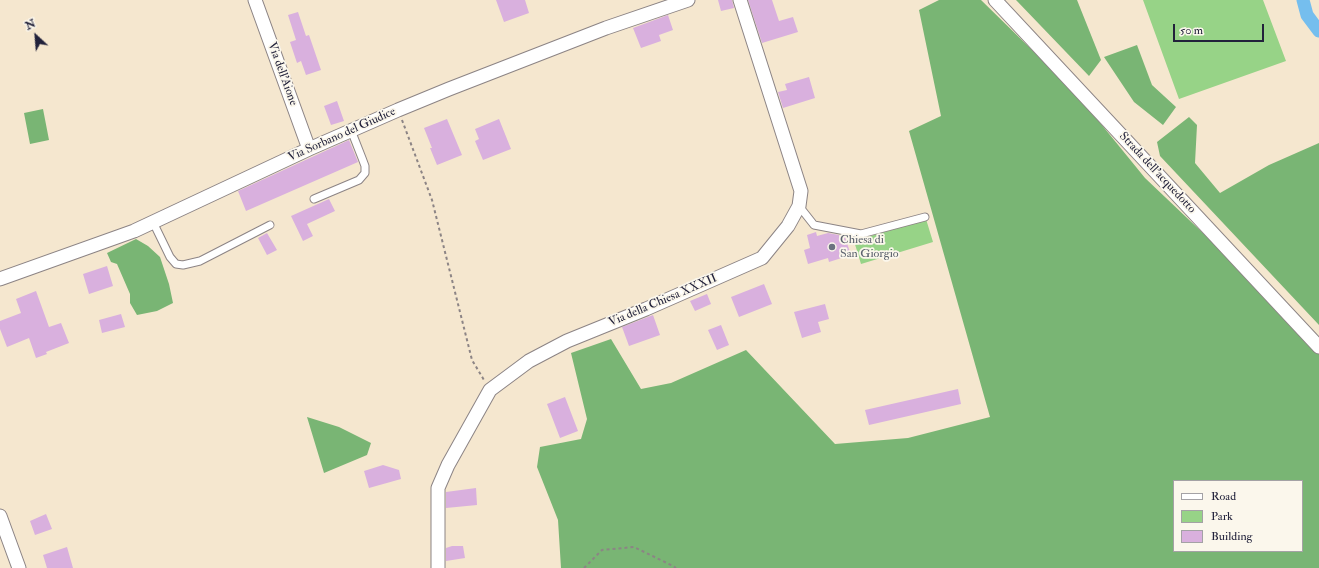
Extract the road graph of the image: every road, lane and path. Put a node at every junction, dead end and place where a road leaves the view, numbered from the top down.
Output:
1 (255, 0) edge
2 (688, 0) edge
3 (740, 0) edge
4 (995, 0) edge
5 (398, 110) junction
6 (351, 130) junction
7 (309, 149) junction
8 (314, 199) dead end
9 (799, 206) junction
10 (925, 217) dead end
11 (153, 222) junction
12 (270, 225) dead end
13 (0, 278) edge
14 (1319, 347) edge
15 (490, 390) junction
16 (0, 516) edge
17 (20, 568) edge
18 (438, 568) edge
19 (584, 568) edge
20 (676, 568) edge

1 - 7 street, Via dell'Aione
2 - 5 street, Via Sorbano del Giudice
3 - 9 street
4 - 14 street, Strada dell'acquedotto
5 - 6 street, Via Sorbano del Giudice
5 - 15 path
6 - 7 street, Via Sorbano del Giudice
6 - 8 lane
7 - 11 street, Via Sorbano del Giudice
9 - 10 lane
9 - 15 street, Via della Chiesa XXXII
11 - 12 lane
11 - 13 street, Via Sorbano del Giudice
15 - 18 street, Via della Chiesa XXXII
16 - 17 street
19 - 20 path

